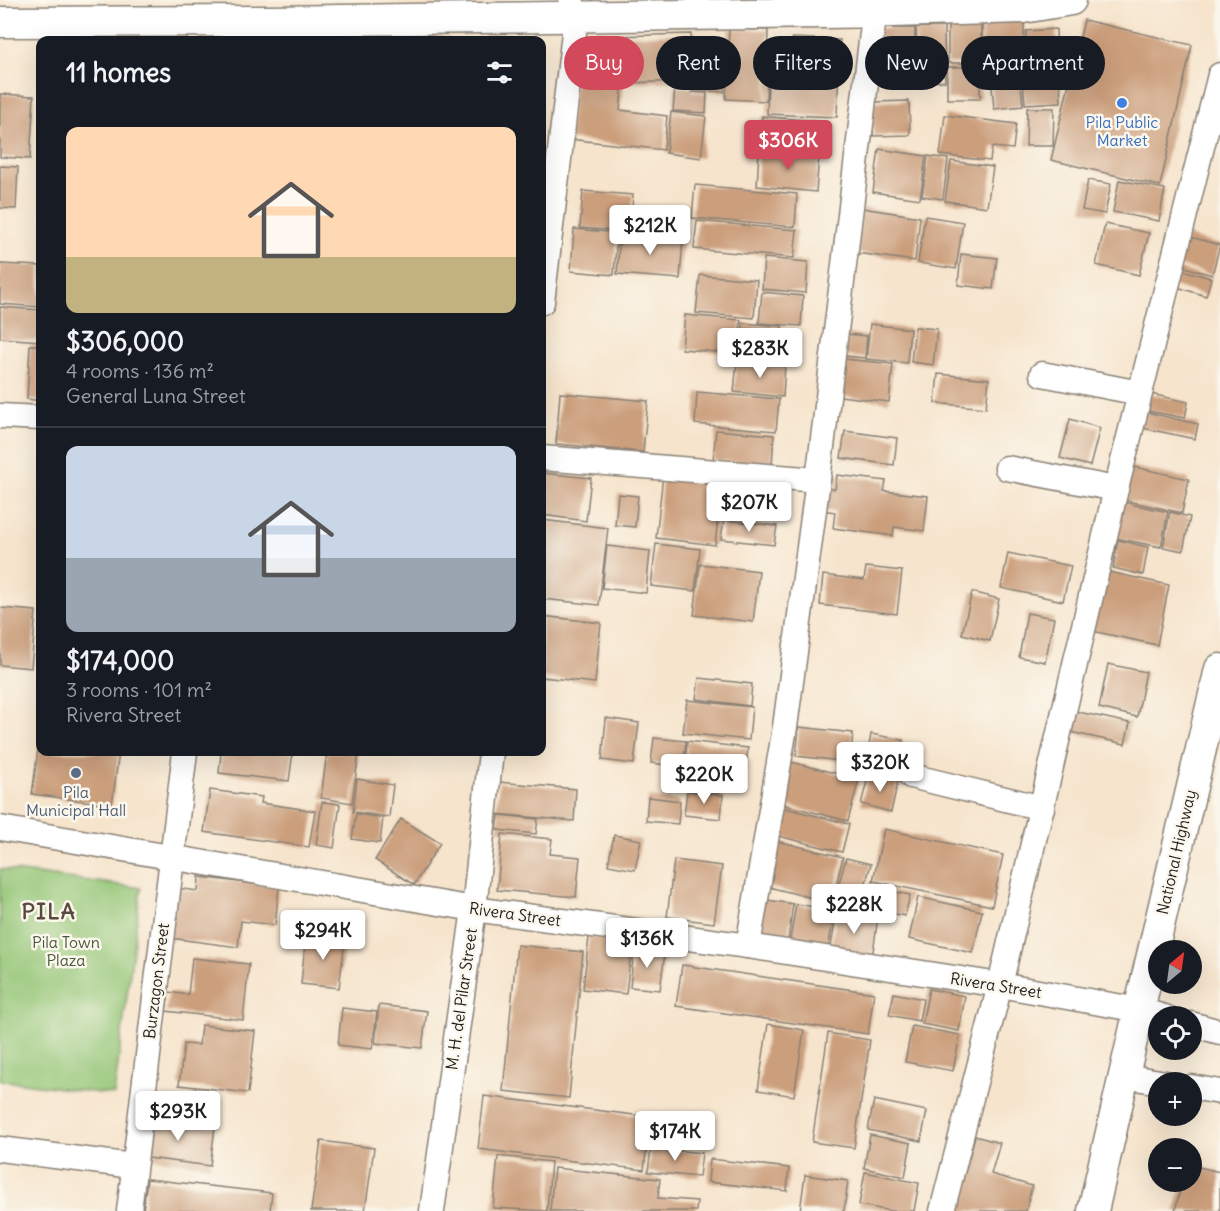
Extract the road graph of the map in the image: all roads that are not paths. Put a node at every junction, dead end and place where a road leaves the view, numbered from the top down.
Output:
1 (1071, 0) edge
2 (876, 6) edge
3 (574, 8) edge
4 (324, 10) edge
5 (0, 22) edge
6 (269, 31) edge
7 (1220, 75) edge
8 (546, 265) edge
9 (1042, 374) dead end
10 (1140, 393) junction
11 (0, 416) edge
12 (36, 418) edge
13 (546, 458) edge
14 (1007, 468) dead end
15 (818, 480) junction
16 (1116, 489) junction
17 (1220, 669) edge
18 (184, 756) edge
19 (491, 756) edge
20 (911, 776) dead end
21 (1042, 808) junction
22 (0, 828) edge
23 (171, 857) junction
24 (474, 909) junction
25 (748, 946) junction
26 (1000, 985) junction
27 (1153, 1006) edge
28 (1148, 1012) edge
29 (1148, 1022) edge
30 (1202, 1027) edge
31 (1220, 1032) edge
32 (1124, 1076) junction
33 (1148, 1080) edge
34 (1202, 1089) edge
35 (1220, 1092) edge
36 (0, 1149) edge
37 (133, 1166) junction
38 (129, 1211) edge
39 (432, 1211) edge
40 (942, 1211) edge
41 (1094, 1211) edge

1 - 2 main road
2 - 3 main road
2 - 15 street
3 - 4 main road
3 - 8 street
4 - 6 main road
5 - 6 main road
7 - 10 street
9 - 10 street
10 - 16 street
11 - 12 street
13 - 15 street
14 - 16 street
15 - 25 street
16 - 21 street
17 - 27 main road, National Highway
18 - 23 street, Burzagon Street
19 - 24 street, M. H. del Pilar Street
20 - 21 street
21 - 26 street
22 - 23 street, Rivera Street
23 - 24 street, Rivera Street
23 - 37 street, Burzagon Street
24 - 25 street, Rivera Street
24 - 39 street, M. H. del Pilar Street
25 - 26 street, Rivera Street
26 - 28 street, Rivera Street
26 - 40 street
29 - 32 main road, National Highway
30 - 31 street
32 - 33 street
32 - 41 main road, National Highway
34 - 35 street
36 - 37 street
37 - 38 street, Burzagon Street

